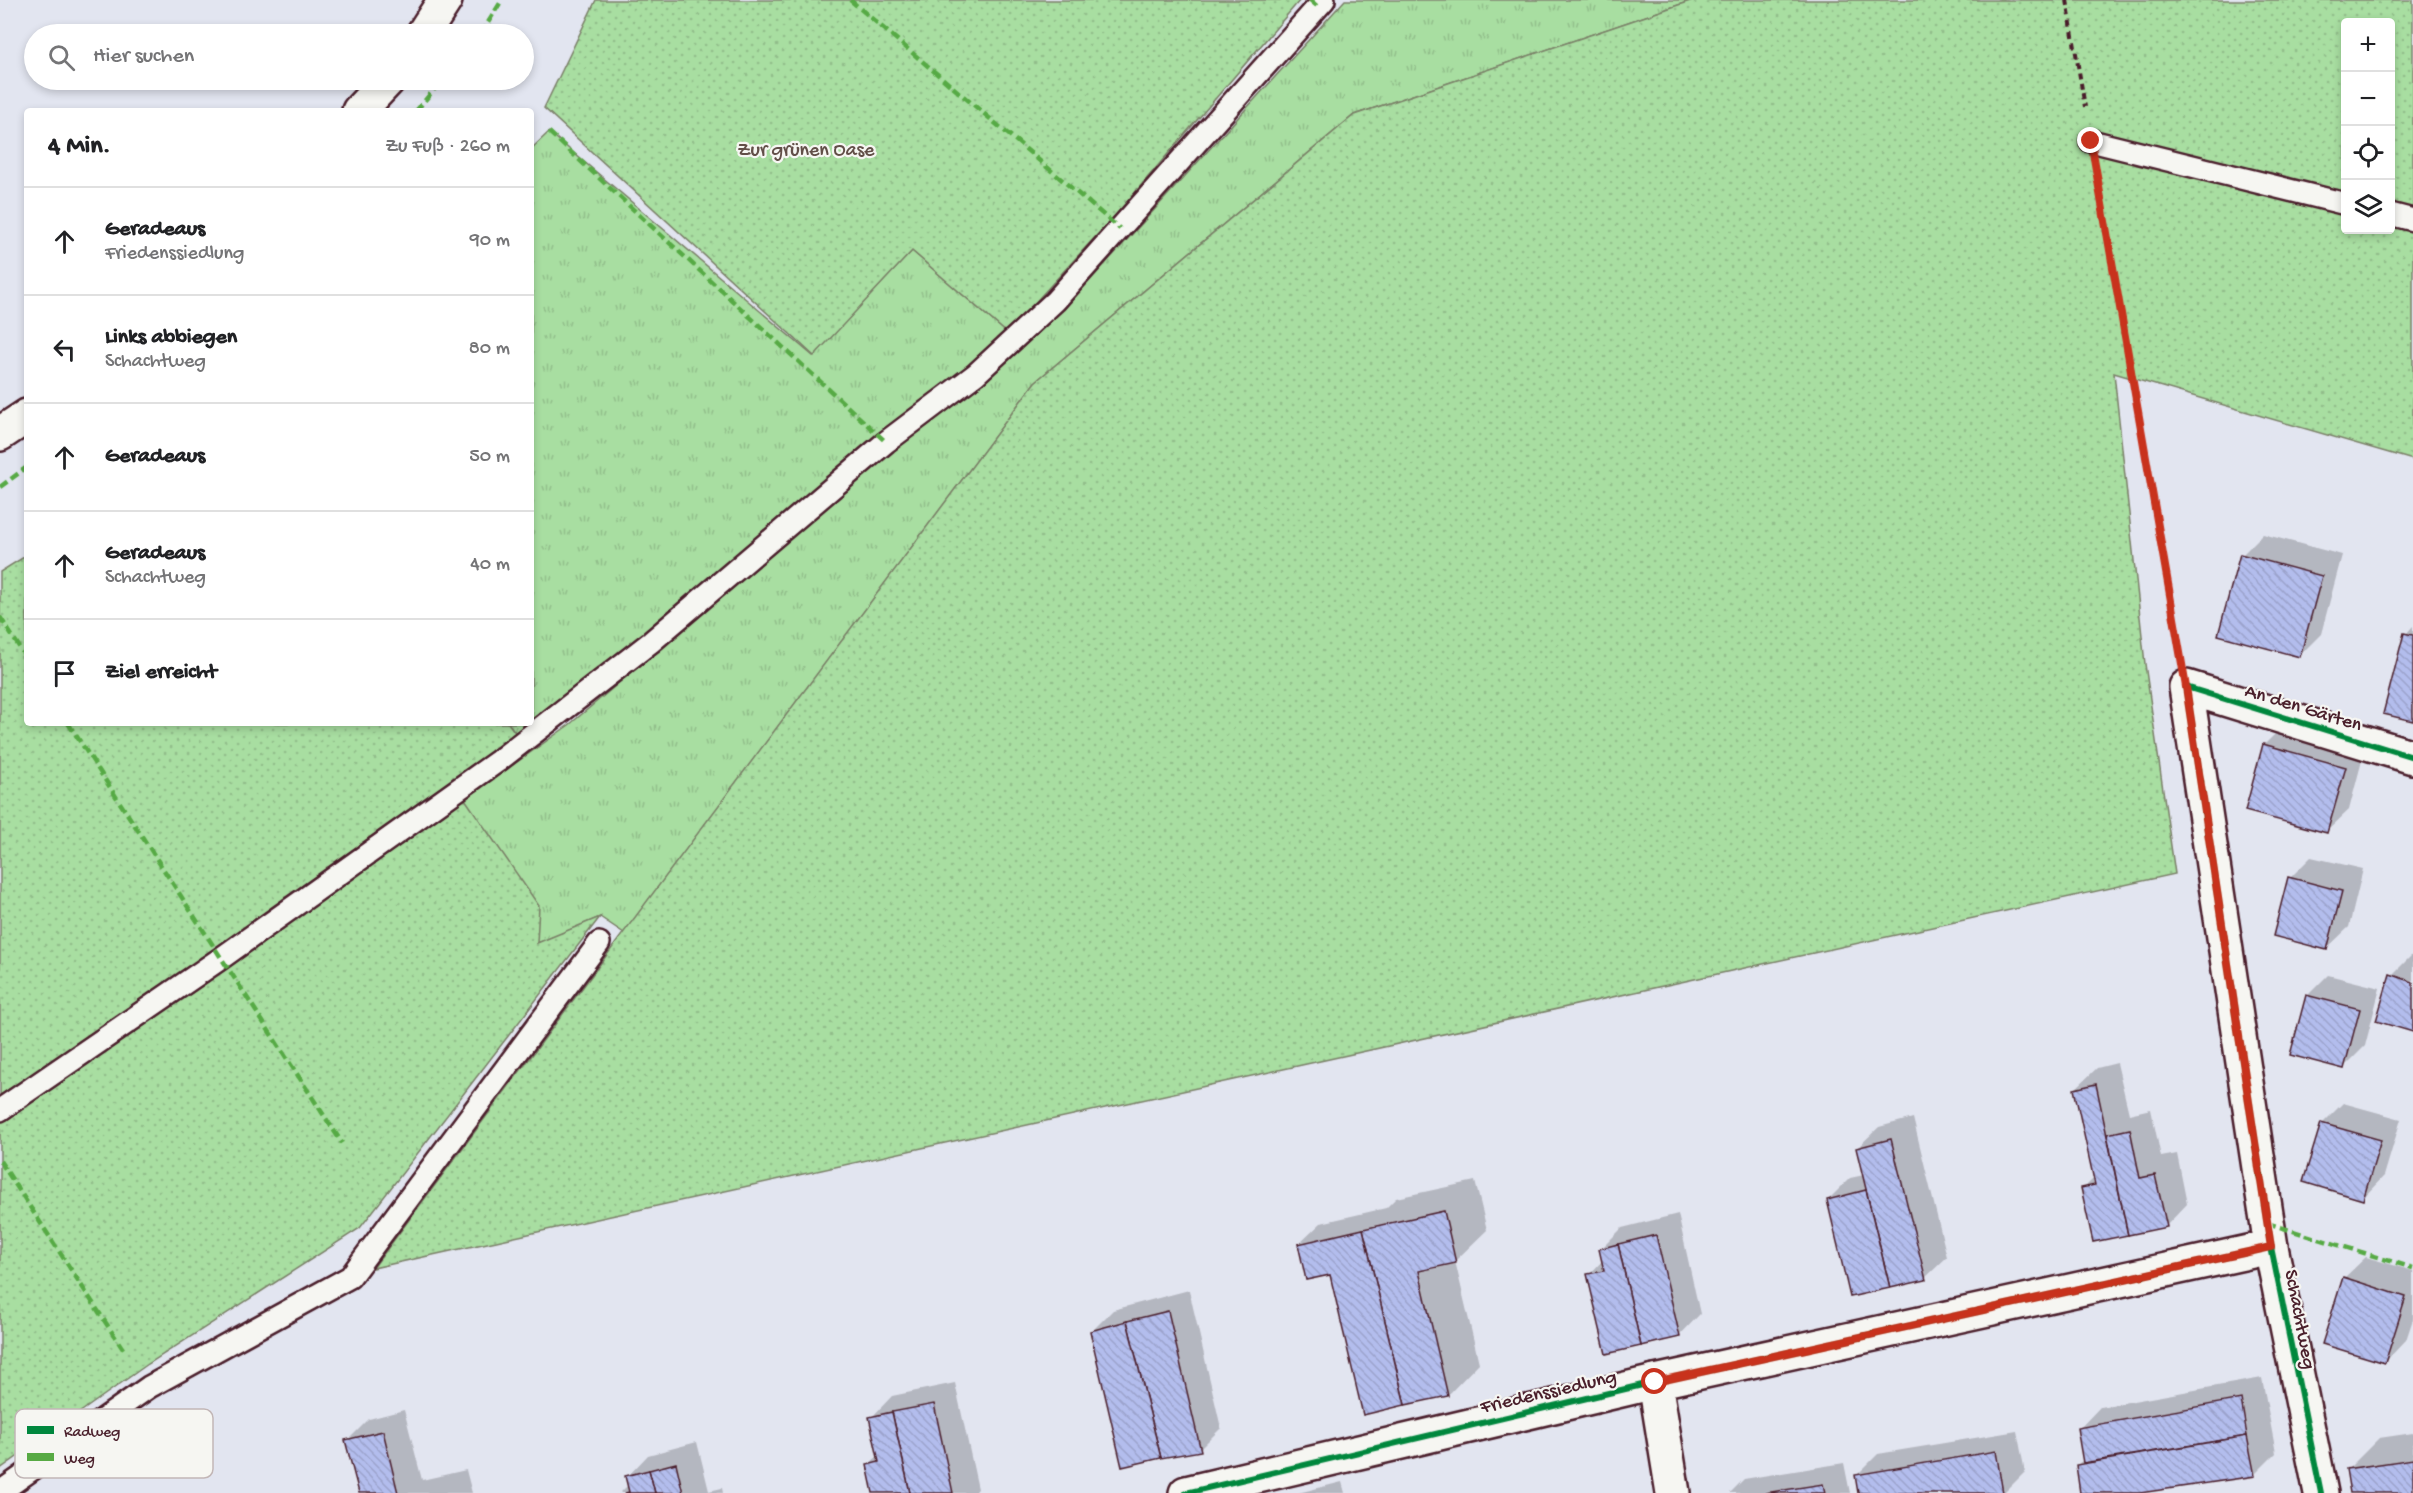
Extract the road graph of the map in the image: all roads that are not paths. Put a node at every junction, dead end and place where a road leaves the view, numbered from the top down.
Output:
1 (445, 0) edge
2 (1324, 0) edge
3 (429, 24) edge
4 (379, 90) edge
5 (362, 108) edge
6 (2091, 141) road end
7 (2341, 203) edge
8 (2395, 215) edge
9 (2413, 220) edge
10 (24, 418) edge
11 (0, 434) edge
12 (2186, 687) joint
13 (2413, 757) edge
14 (599, 943) dead end
15 (0, 1110) edge
16 (2271, 1247) junction
17 (1655, 1382) junction
18 (118, 1409) edge
19 (20, 1478) edge
20 (0, 1492) edge
21 (1186, 1493) edge
22 (1673, 1493) edge
23 (2321, 1493) edge

1 - 3 street
2 - 15 lane
4 - 5 street
6 - 7 lane
8 - 9 lane
10 - 11 street
12 - 13 street, An den Gärten
12 - 16 street, Schachtweg
14 - 18 lane
16 - 17 street, Friedenssiedlung
16 - 23 street, Schachtweg
17 - 21 street, Friedenssiedlung
17 - 22 street
19 - 20 lane

